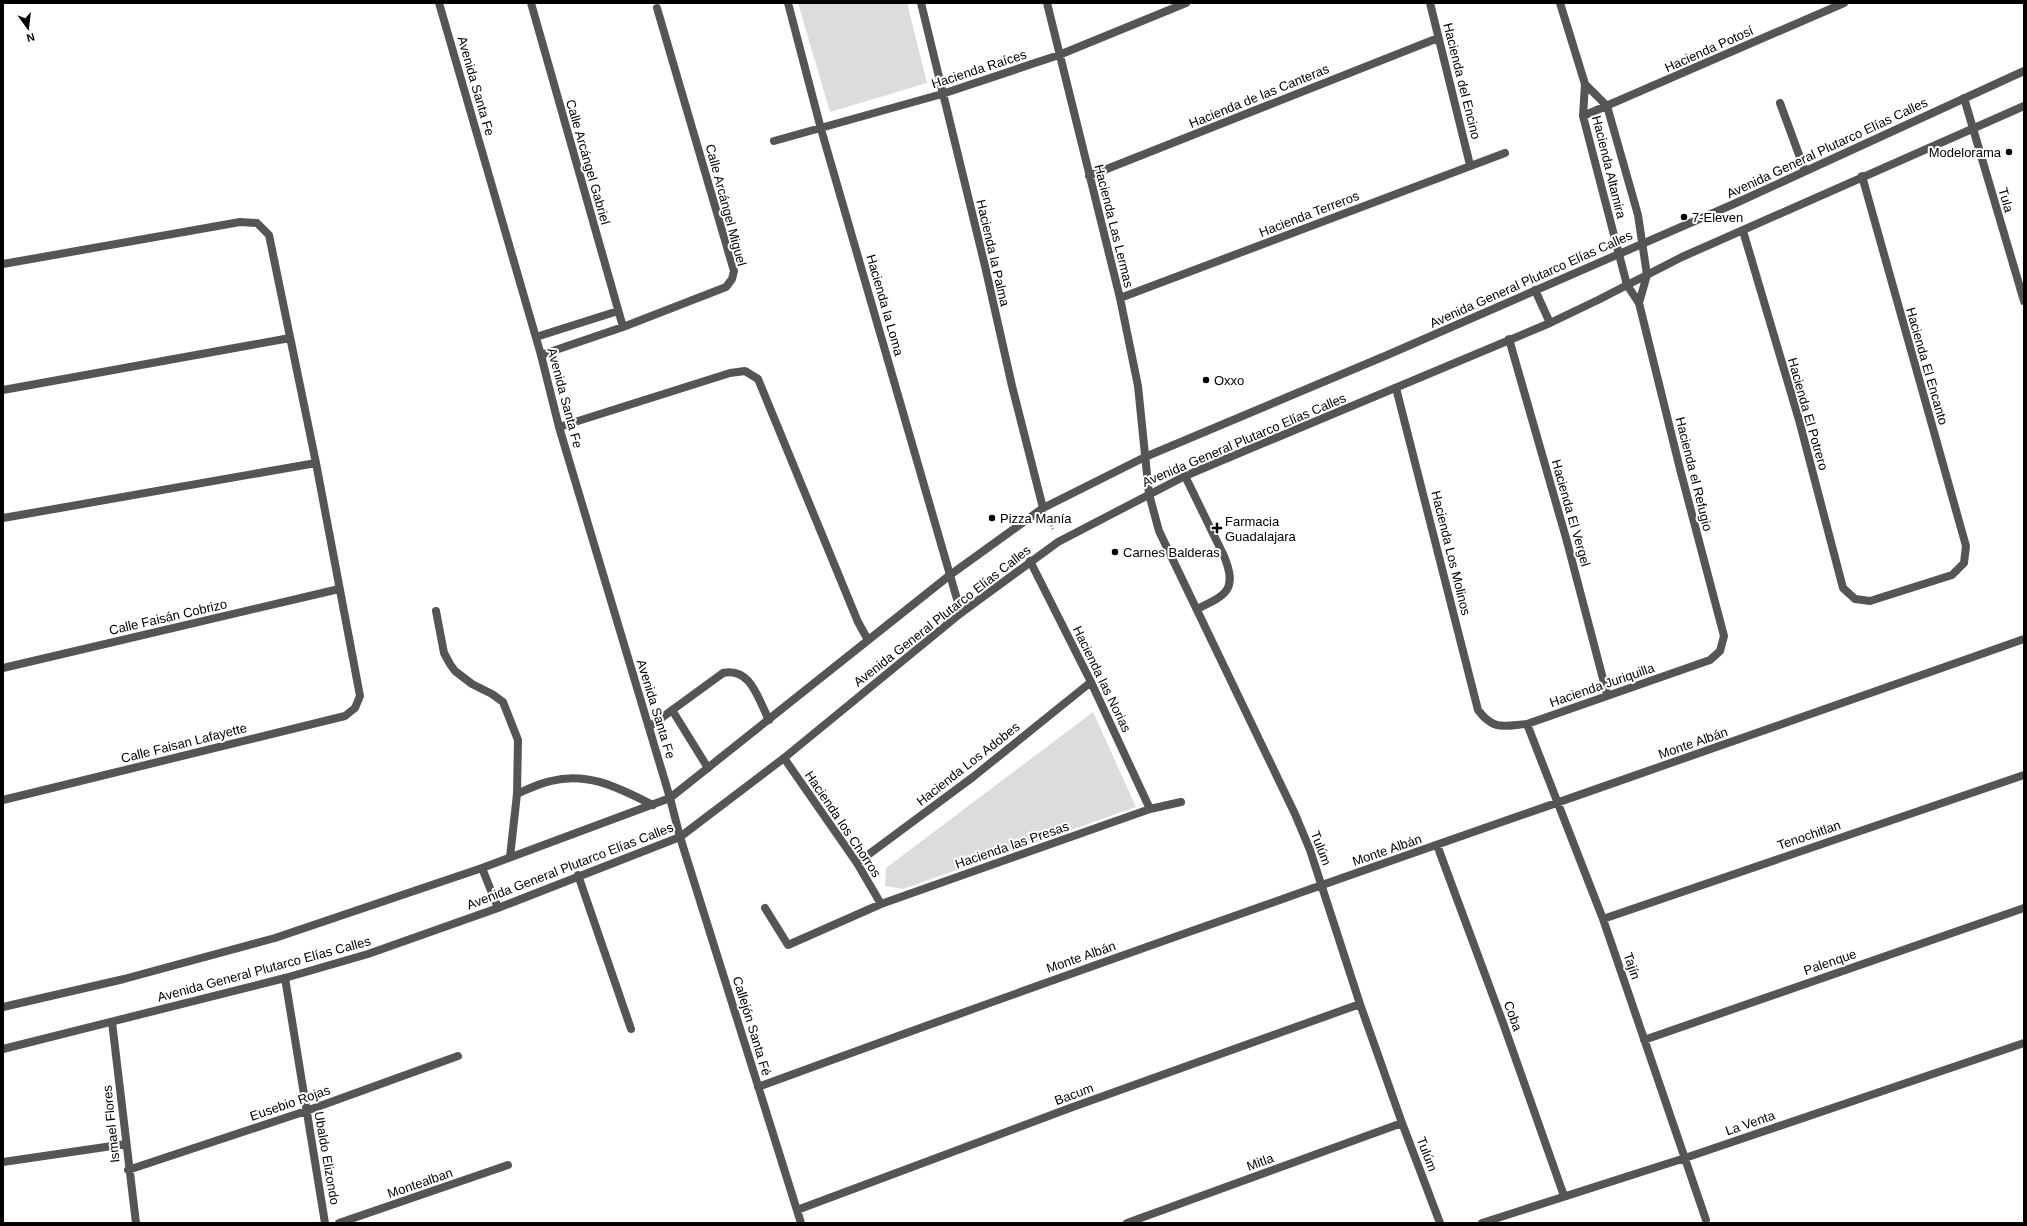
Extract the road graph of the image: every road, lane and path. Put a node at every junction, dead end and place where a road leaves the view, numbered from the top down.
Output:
1 (439, 3) edge
2 (531, 3) edge
3 (788, 3) edge
4 (921, 3) edge
5 (1047, 3) edge
6 (1186, 3) edge
7 (1430, 3) edge
8 (1560, 3) edge
9 (1844, 3) edge
10 (657, 8) dead end
11 (1438, 38) junction
12 (1059, 55) junction
13 (2024, 71) edge
14 (1585, 84) junction
15 (942, 94) junction
16 (1964, 98) junction
17 (1780, 103) dead end
18 (1607, 106) junction
19 (2024, 106) edge
20 (1582, 116) junction
21 (1973, 128) junction
22 (821, 129) junction
23 (774, 141) dead end
24 (1505, 153) dead end
25 (1470, 165) junction
26 (1805, 171) junction
27 (1089, 176) junction
28 (1862, 176) junction
29 (1743, 231) junction
30 (1643, 243) junction
31 (1619, 254) junction
32 (3, 264) edge
33 (1648, 275) junction
34 (1627, 285) junction
35 (1535, 290) junction
36 (1120, 298) junction
37 (2024, 301) edge
38 (1639, 303) junction
39 (618, 311) junction
40 (1550, 322) junction
41 (623, 327) junction
42 (536, 337) junction
43 (290, 338) junction
44 (1509, 339) junction
45 (541, 355) junction
46 (1396, 388) junction
47 (3, 390) edge
48 (559, 427) junction
49 (1145, 457) junction
50 (316, 463) junction
51 (1185, 476) junction
52 (1149, 494) junction
53 (1043, 508) junction
54 (3, 518) edge
55 (1058, 542) junction
56 (1030, 561) junction
57 (950, 575) junction
58 (339, 589) junction
59 (1855, 599) joint
60 (1197, 609) junction
61 (436, 611) dead end
62 (961, 614) junction
63 (2024, 639) edge
64 (868, 640) junction
65 (1720, 651) joint
66 (3, 668) edge
67 (1091, 682) junction
68 (1607, 694) junction
69 (672, 710) junction
70 (769, 720) junction
71 (1487, 722) joint
72 (1527, 724) junction
73 (649, 727) junction
74 (784, 758) junction
75 (708, 768) junction
76 (2024, 775) edge
77 (517, 794) junction
78 (670, 798) junction
79 (3, 800) edge
80 (1181, 802) dead end
81 (1558, 804) junction
82 (653, 805) junction
83 (1150, 809) junction
84 (680, 837) junction
85 (1437, 845) junction
86 (510, 857) junction
87 (857, 863) junction
88 (482, 868) junction
89 (578, 876) junction
90 (1322, 885) junction
91 (881, 904) junction
92 (498, 908) junction
93 (765, 908) dead end
94 (2024, 908) edge
95 (1603, 919) junction
96 (285, 978) junction
97 (1360, 1004) junction
98 (3, 1007) edge
99 (112, 1022) junction
100 (631, 1030) dead end
101 (1644, 1040) junction
102 (2024, 1043) edge
103 (3, 1049) edge
104 (458, 1056) dead end
105 (758, 1087) junction
106 (306, 1111) junction
107 (1402, 1123) junction
108 (126, 1144) junction
109 (1685, 1158) junction
110 (3, 1162) edge
111 (508, 1165) dead end
112 (128, 1170) junction
113 (1564, 1196) junction
114 (797, 1210) junction
115 (1706, 1220) dead end
116 (136, 1223) edge
117 (325, 1223) edge
118 (339, 1223) edge
119 (801, 1223) edge
120 (1127, 1223) edge
121 (1440, 1223) edge
122 (1482, 1223) edge

1 - 42 street, Avenida Santa Fe
2 - 39 street, Calle Arcángel Gabriel
3 - 22 street, Hacienda la Loma
4 - 15 street, Hacienda la Palma
5 - 12 street, Hacienda Las Lermas
6 - 12 street, Hacienda Raíces
7 - 11 street, Hacienda del Encino
8 - 14 street, Hacienda Altamira
9 - 18 street, Hacienda Potosí
10 - 41 street, Calle Arcángel Miguel
11 - 25 street, Hacienda del Encino
11 - 27 street, Hacienda de las Canteras
12 - 15 street, Hacienda Raíces
12 - 27 street, Hacienda Las Lermas
13 - 16 street, Avenida General Plutarco Elías Calles
14 - 18 street, Hacienda Altamira
14 - 20 street, Hacienda Altamira
15 - 22 street, Hacienda Raíces
15 - 53 street, Hacienda la Palma
16 - 21 street, Tula
16 - 26 street, Avenida General Plutarco Elías Calles
17 - 26 street
18 - 20 street, Hacienda Potosí
18 - 30 street, Hacienda Altamira
19 - 21 street, Avenida General Plutarco Elías Calles
20 - 31 street, Hacienda Altamira
21 - 28 street, Avenida General Plutarco Elías Calles
21 - 37 street, Tula
22 - 23 street, Hacienda Raíces
22 - 57 street, Hacienda la Loma
24 - 25 street, Hacienda Terreros
25 - 36 street, Hacienda Terreros
26 - 30 street, Avenida General Plutarco Elías Calles
27 - 36 street, Hacienda Las Lermas
28 - 29 street, Avenida General Plutarco Elías Calles
28 - 59 street, Hacienda El Encanto
29 - 33 street, Avenida General Plutarco Elías Calles
29 - 59 street, Hacienda El Potrero
30 - 31 street, Avenida General Plutarco Elías Calles
30 - 33 street, Hacienda Altamira
31 - 34 street, Hacienda Altamira
31 - 35 street, Avenida General Plutarco Elías Calles
32 - 43 street
33 - 34 street, Avenida General Plutarco Elías Calles
33 - 38 street
34 - 38 street, Hacienda el Refugio
34 - 40 street, Avenida General Plutarco Elías Calles
35 - 40 street
35 - 49 street, Avenida General Plutarco Elías Calles
36 - 49 street, Hacienda Las Lermas
38 - 65 street, Hacienda el Refugio
39 - 41 street, Calle Arcángel Gabriel
39 - 42 street
40 - 44 street, Avenida General Plutarco Elías Calles
41 - 45 street, Calle Arcángel Miguel
42 - 45 street, Avenida Santa Fe
43 - 47 street
43 - 50 street
44 - 46 street, Avenida General Plutarco Elías Calles
44 - 68 street, Hacienda El Vergel
45 - 48 street, Avenida Santa Fe
46 - 51 street, Avenida General Plutarco Elías Calles
46 - 71 street, Hacienda Los Molinos
48 - 64 street
48 - 73 street, Avenida Santa Fe
49 - 52 street, Hacienda Las Lermas
49 - 53 street, Avenida General Plutarco Elías Calles
50 - 54 street
50 - 58 street
51 - 52 street, Avenida General Plutarco Elías Calles
51 - 60 street
52 - 55 street, Avenida General Plutarco Elías Calles
52 - 60 street, Tulúm
53 - 55 path
53 - 57 street, Avenida General Plutarco Elías Calles
55 - 56 street, Avenida General Plutarco Elías Calles
56 - 62 street, Avenida General Plutarco Elías Calles
56 - 67 street, Hacienda las Norias
57 - 62 street, Hacienda la Loma
57 - 64 street, Avenida General Plutarco Elías Calles
58 - 66 street, Calle Faisán Cobrizo
58 - 79 street, Calle Faisan Lafayette
60 - 90 street, Tulúm
61 - 77 street
62 - 74 street, Avenida General Plutarco Elías Calles
63 - 81 street, Monte Albán
64 - 70 street, Avenida General Plutarco Elías Calles
65 - 68 street, Hacienda Juriquilla
67 - 83 street, Hacienda las Norias
67 - 87 street, Hacienda Los Adobes
68 - 72 street, Hacienda Juriquilla
69 - 70 street
69 - 73 street
69 - 75 street
70 - 75 street, Avenida General Plutarco Elías Calles
71 - 72 street, Hacienda Juriquilla
72 - 81 street, Tajín
73 - 78 street, Avenida Santa Fe
74 - 84 street, Avenida General Plutarco Elías Calles
74 - 87 street, Hacienda los Chorros
75 - 78 street, Avenida General Plutarco Elías Calles
76 - 95 street, Tenochitlan
77 - 82 street
77 - 86 street
78 - 82 street, Avenida General Plutarco Elías Calles
78 - 84 street, Avenida Santa Fe
80 - 83 street, Hacienda las Presas
81 - 85 street, Monte Albán
81 - 95 street, Tajín
82 - 86 street, Avenida General Plutarco Elías Calles
83 - 91 street, Hacienda las Presas
84 - 89 street, Avenida General Plutarco Elías Calles
84 - 105 street, Callejón Santa Fé
85 - 90 street, Monte Albán
85 - 113 street, Coba
86 - 88 street, Avenida General Plutarco Elías Calles
87 - 91 street, Hacienda los Chorros
88 - 92 street
88 - 98 street, Avenida General Plutarco Elías Calles
89 - 92 street, Avenida General Plutarco Elías Calles
89 - 100 street
90 - 97 street, Tulúm
90 - 105 street, Monte Albán
91 - 93 street, Hacienda las Presas
92 - 96 street, Avenida General Plutarco Elías Calles
94 - 101 street, Palenque
95 - 101 street, Tajín
96 - 99 street, Avenida General Plutarco Elías Calles
96 - 106 street, Ubaldo Elizondo
97 - 107 street, Tulúm
97 - 114 street, Bacum
99 - 103 street, Avenida General Plutarco Elías Calles
99 - 108 street, Ismael Flores
101 - 109 street, Tajín
102 - 109 street, La Venta
104 - 106 street, Eusebio Rojas
105 - 114 street, Callejón Santa Fé
106 - 112 street, Eusebio Rojas
106 - 117 street, Ubaldo Elizondo
107 - 120 street, Mitla
107 - 121 street, Tulúm
108 - 110 street
108 - 112 street, Ismael Flores
109 - 113 street, La Venta
109 - 115 street, Tajín
111 - 118 street, Montealban
112 - 116 street, Ismael Flores
113 - 122 street, La Venta
114 - 119 street, Callejón Santa Fé

